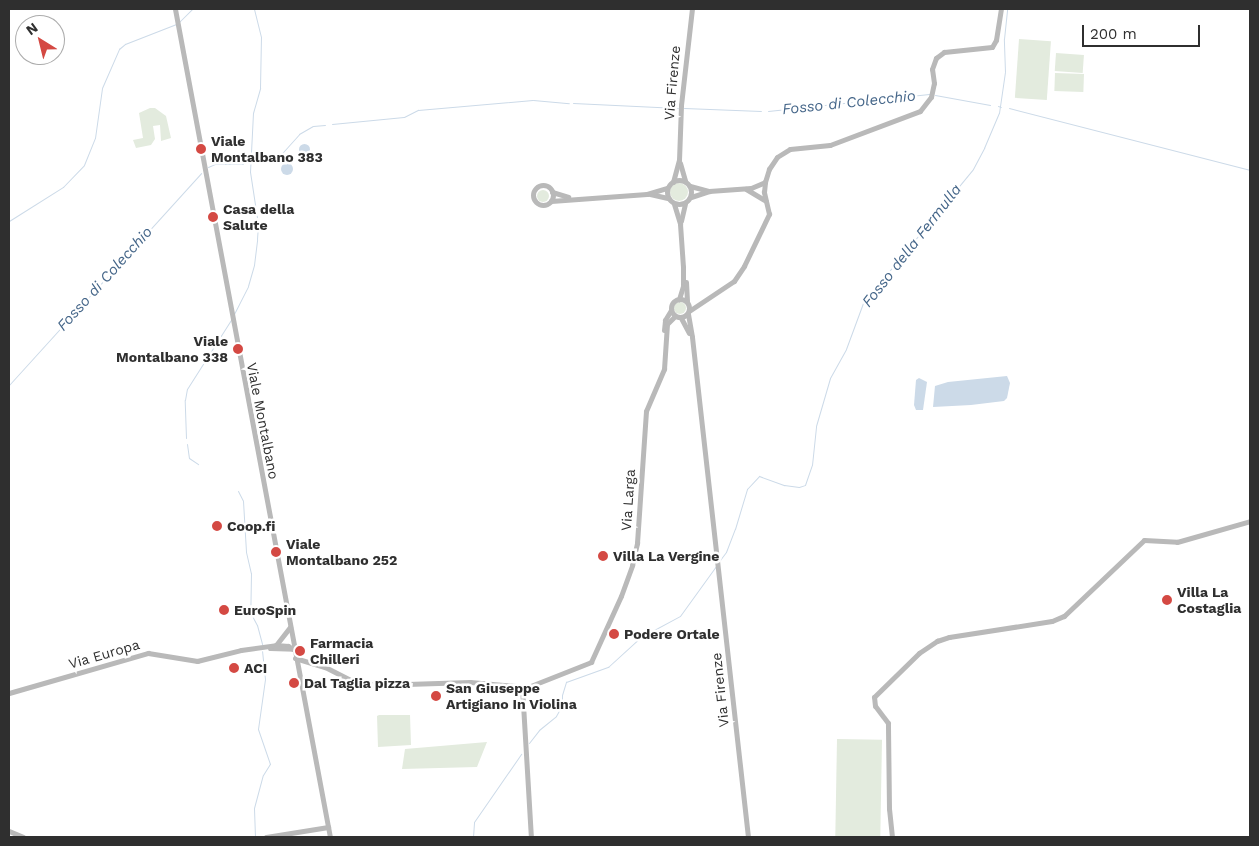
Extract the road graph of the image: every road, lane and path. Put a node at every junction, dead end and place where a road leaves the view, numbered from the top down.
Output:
1 (692, 9) edge
2 (1001, 9) edge
3 (175, 11) edge
4 (679, 160) junction
5 (673, 182) junction
6 (686, 182) junction
7 (765, 182) junction
8 (690, 186) junction
9 (667, 188) junction
10 (745, 189) junction
11 (709, 191) junction
12 (552, 192) junction
13 (647, 194) junction
14 (691, 197) junction
15 (571, 198) junction
16 (668, 198) junction
17 (551, 201) junction
18 (767, 202) junction
19 (685, 203) junction
20 (674, 204) junction
21 (680, 224) junction
22 (683, 267) junction
23 (679, 299) junction
24 (688, 308) junction
25 (671, 310) junction
26 (678, 317) junction
27 (666, 335) junction
28 (694, 362) junction
29 (1250, 521) edge
30 (290, 627) junction
31 (276, 645) junction
32 (264, 647) junction
33 (294, 649) junction
34 (295, 658) junction
35 (522, 687) junction
36 (9, 693) edge
37 (328, 827) junction
38 (9, 832) edge
39 (23, 837) edge
40 (266, 837) edge
41 (330, 837) edge
42 (531, 837) edge
43 (748, 837) edge
44 (892, 837) edge

1 - 4 street, Via Firenze
2 - 7 street
3 - 30 street, Viale Montalbano
4 - 5 street, Via Firenze
4 - 6 street, Via Firenze
5 - 6 street
5 - 9 street, Via Firenze
6 - 8 street, Via Firenze
7 - 10 street
7 - 18 street
8 - 11 street
8 - 14 street
9 - 13 street
9 - 16 street
10 - 11 street
10 - 18 street
11 - 14 street
12 - 15 street
12 - 17 street
12 - 17 street
13 - 15 street
13 - 16 street
14 - 19 street
15 - 17 street
16 - 20 street, Via Firenze
18 - 24 street
19 - 20 street
19 - 21 street, Via Firenze
20 - 21 street, Via Firenze
21 - 22 street, Via Firenze
22 - 23 street, Via Firenze
22 - 24 street, Via Firenze
23 - 24 street
23 - 25 street, Via Firenze
24 - 26 street
24 - 28 street, Via Firenze
25 - 26 street, Via Firenze
25 - 27 street, Via Larga
26 - 27 street, Via Larga
26 - 28 street, Via Firenze
27 - 35 street, Via Larga
28 - 43 street, Via Firenze
29 - 44 street
30 - 31 street
30 - 33 street, Viale Montalbano
31 - 32 street
31 - 33 street
32 - 33 street
32 - 36 street, Via Europa
33 - 34 street, Viale Montalbano
34 - 35 street
34 - 37 street, Viale Montalbano
35 - 42 street
37 - 40 street
37 - 41 street, Viale Montalbano
38 - 39 street

